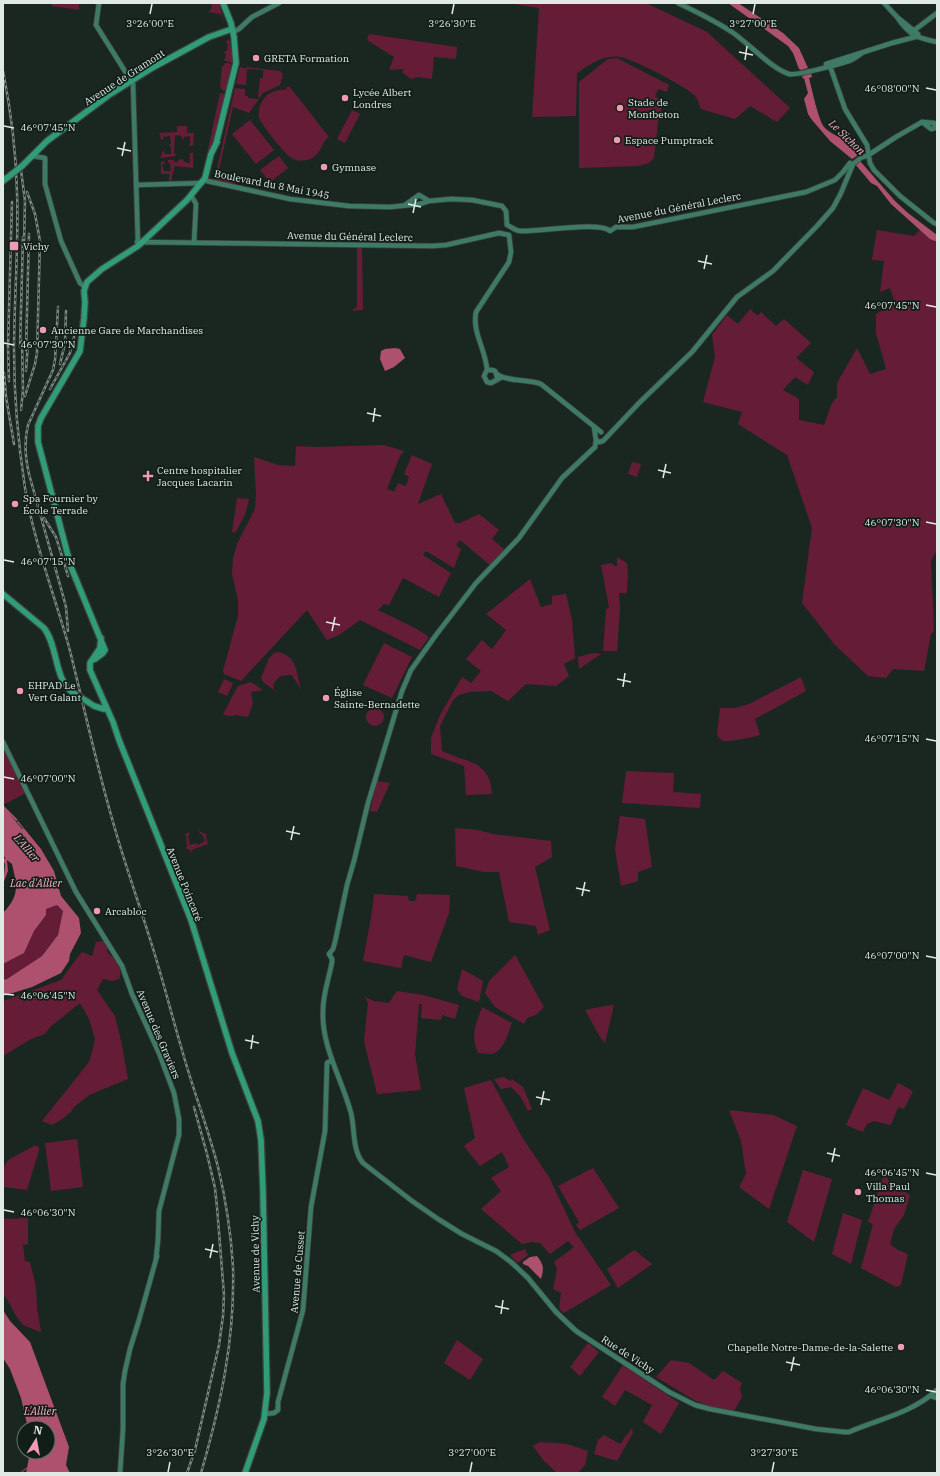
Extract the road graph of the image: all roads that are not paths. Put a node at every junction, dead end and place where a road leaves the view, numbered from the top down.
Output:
1 (99, 3) edge
2 (223, 3) edge
3 (678, 3) edge
4 (884, 3) edge
5 (278, 4) edge
6 (937, 12) edge
7 (897, 17) junction
8 (904, 28) junction
9 (231, 31) junction
10 (914, 34) junction
11 (905, 38) junction
12 (937, 41) edge
13 (827, 65) junction
14 (131, 81) junction
15 (922, 122) junction
16 (935, 125) edge
17 (866, 154) junction
18 (33, 156) junction
19 (852, 163) junction
20 (844, 172) junction
21 (846, 180) junction
22 (3, 181) edge
23 (204, 181) junction
24 (136, 185) junction
25 (190, 198) junction
26 (415, 198) junction
27 (421, 202) junction
28 (405, 205) junction
29 (937, 224) edge
30 (508, 225) junction
31 (512, 229) junction
32 (507, 234) junction
33 (139, 243) junction
34 (194, 243) junction
35 (84, 287) junction
36 (490, 370) junction
37 (497, 374) junction
38 (502, 378) junction
39 (496, 380) junction
40 (600, 437) junction
41 (3, 594) edge
42 (88, 702) junction
43 (104, 706) junction
44 (3, 742) edge
45 (379, 764) junction
46 (351, 870) junction
47 (226, 1036) joint
48 (332, 1060) junction
49 (334, 1066) junction
50 (326, 1070) junction
51 (937, 1390) edge
52 (931, 1396) junction
53 (937, 1398) edge
54 (265, 1414) junction
55 (120, 1473) edge
56 (245, 1473) edge

1 - 14 main road
2 - 9 main road
3 - 13 main road
4 - 7 main road
5 - 9 main road
6 - 10 main road
7 - 8 main road
7 - 10 main road
8 - 10 main road
8 - 11 main road
9 - 14 main road, Avenue de Gramont
9 - 23 main road
10 - 11 main road
10 - 12 main road
11 - 13 main road
13 - 17 main road
14 - 18 main road, Avenue de Gramont
14 - 24 main road
15 - 16 main road
15 - 16 main road
15 - 17 main road, Avenue du Général Leclerc
17 - 19 main road, Avenue du Général Leclerc
17 - 29 main road
18 - 22 main road, Avenue de Gramont, bridge
18 - 35 main road
19 - 20 main road, Avenue du Général Leclerc
19 - 21 main road
20 - 21 main road
20 - 31 main road, Avenue du Général Leclerc
21 - 40 main road
23 - 24 main road, Boulevard du 8 Mai 1945
23 - 25 main road
23 - 28 main road, Boulevard du 8 Mai 1945
24 - 33 main road
25 - 33 main road
25 - 34 main road
26 - 27 main road
26 - 27 main road
26 - 28 main road
27 - 28 main road, Boulevard du 8 Mai 1945
27 - 30 main road
30 - 31 main road
30 - 32 main road
31 - 32 main road
32 - 34 main road, Avenue du Général Leclerc
32 - 36 main road
33 - 34 main road, Avenue du Général Leclerc
33 - 35 main road
35 - 43 main road, Avenue Poincaré
36 - 37 main road
36 - 39 main road
37 - 38 main road
37 - 39 main road
38 - 39 main road
38 - 40 main road
40 - 45 main road
41 - 42 main road, bridge
42 - 43 main road
42 - 43 main road
43 - 47 main road, Avenue Poincaré
44 - 55 main road, Avenue des Graviers
45 - 46 main road
45 - 46 main road
46 - 48 main road
47 - 54 main road, Avenue de Vichy
48 - 49 main road
48 - 50 main road
49 - 50 main road
49 - 52 main road, Rue de Vichy
50 - 54 main road, Avenue de Cusset
51 - 52 main road, Rue de Vichy
52 - 53 main road
54 - 56 main road, Avenue de Vichy

